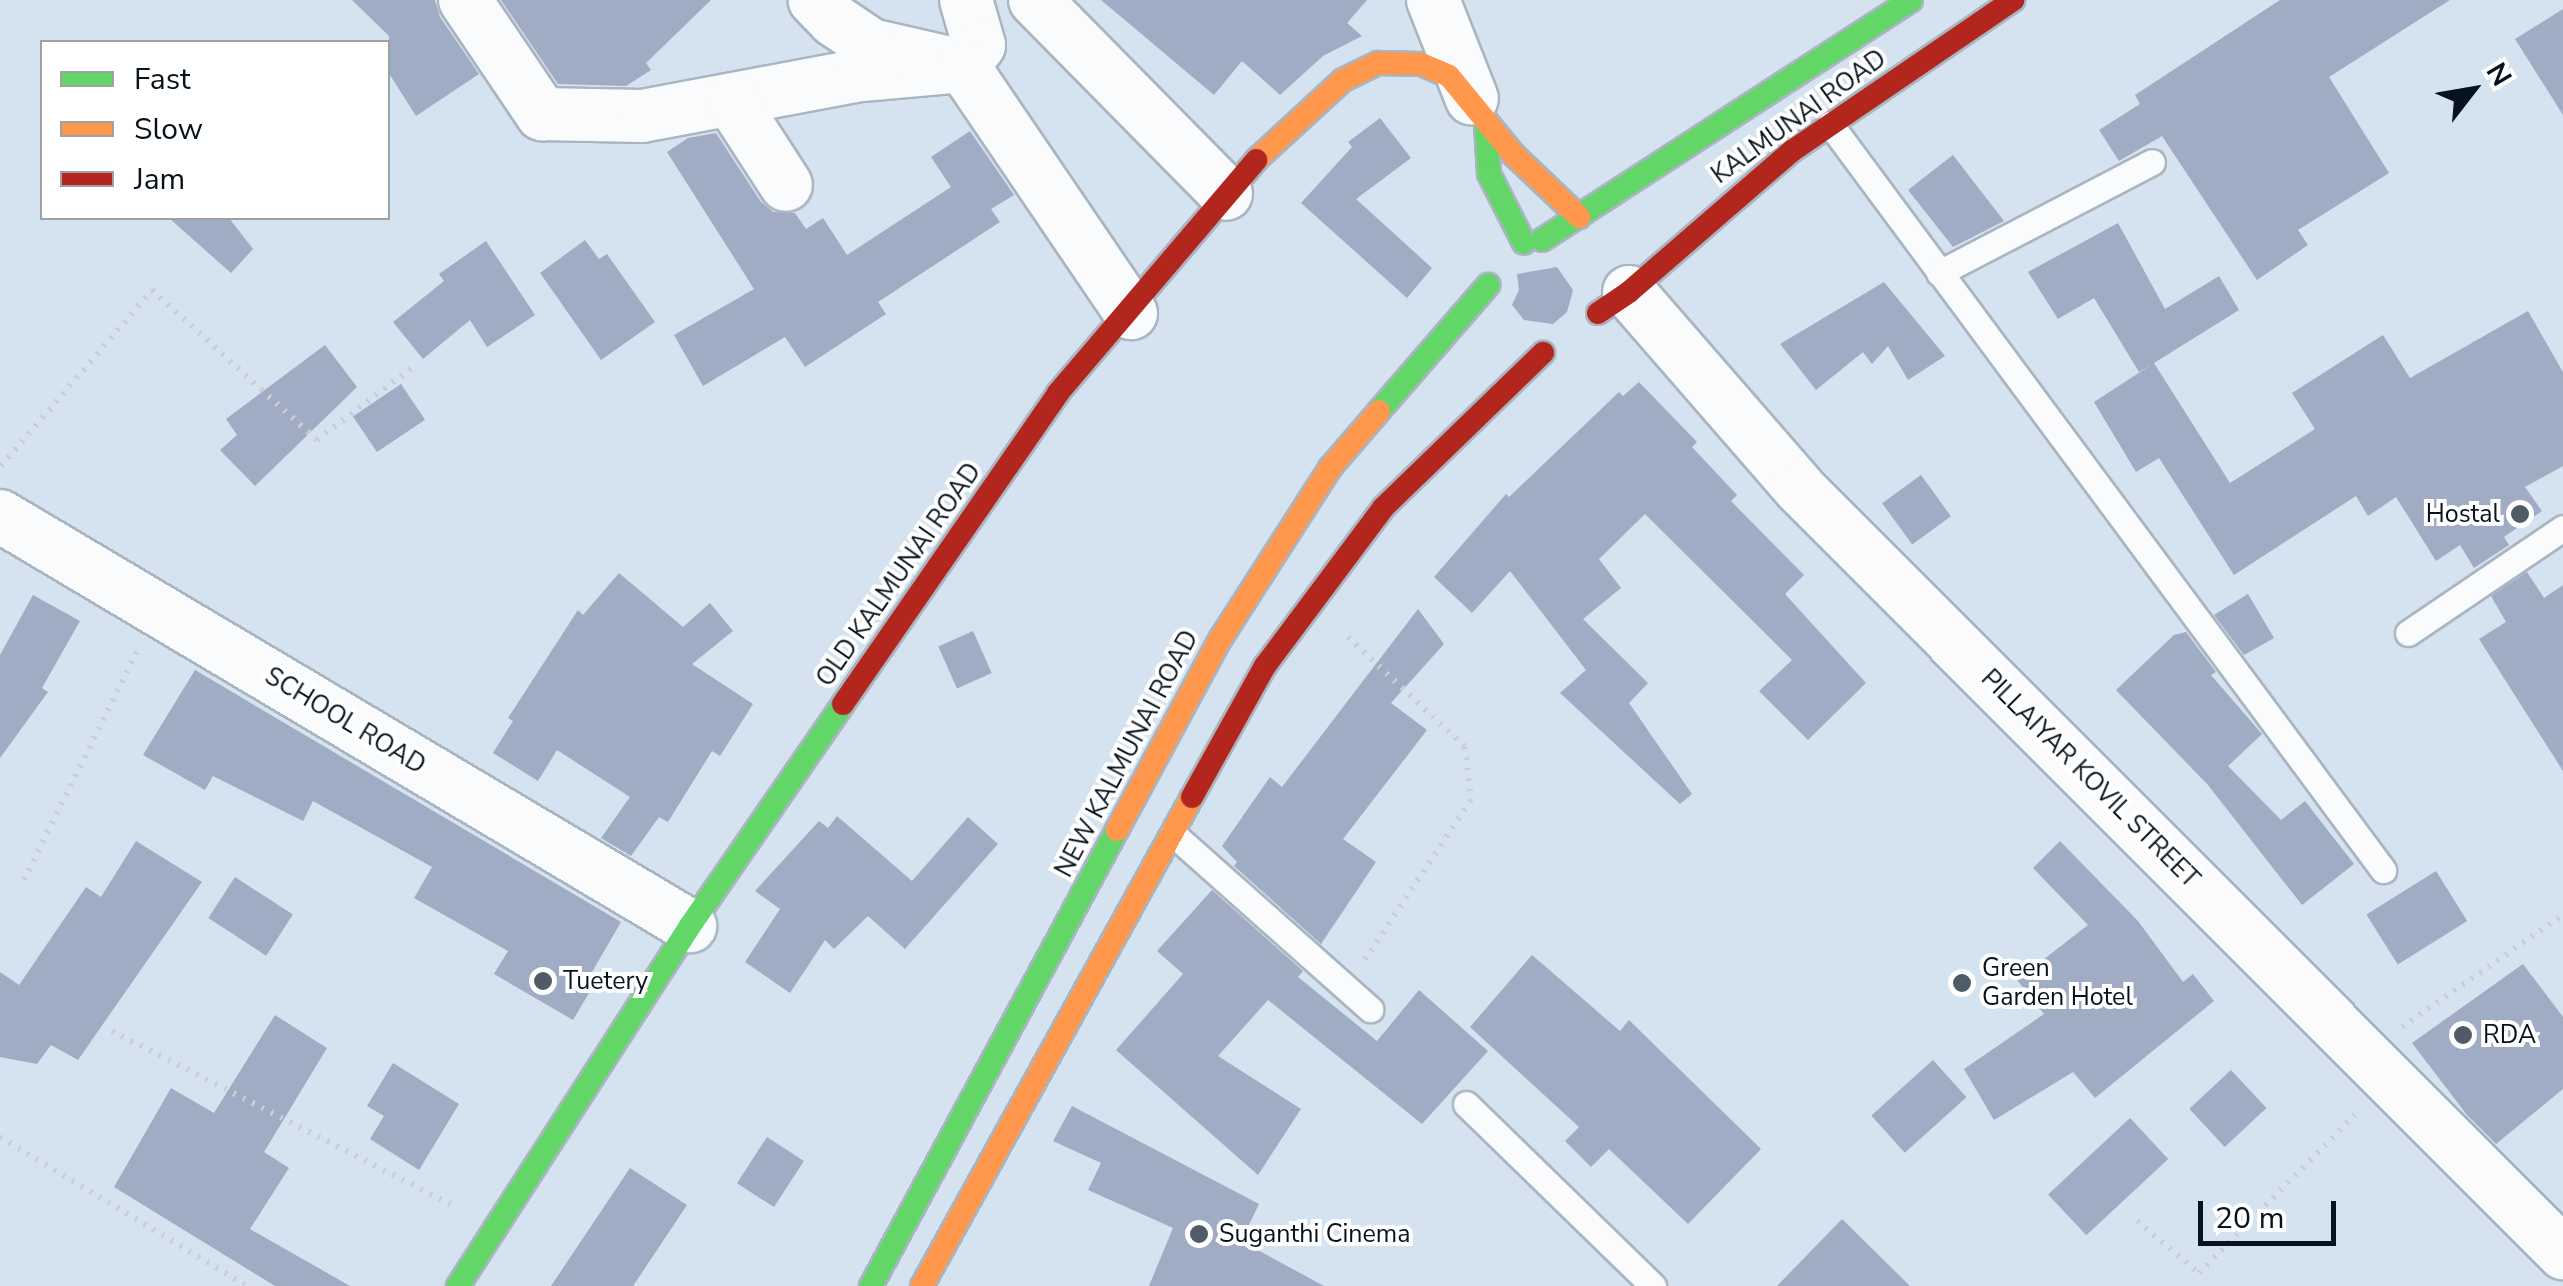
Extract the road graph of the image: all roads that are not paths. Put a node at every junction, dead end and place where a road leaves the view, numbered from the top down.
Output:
1 (465, 0) edge
2 (815, 0) edge
3 (966, 0) edge
4 (1035, 0) edge
5 (1433, 0) edge
6 (1911, 0) edge
7 (2013, 0) edge
8 (963, 66) junction
9 (730, 100) junction
10 (1479, 111) junction
11 (1830, 124) junction
12 (2152, 162) dead end
13 (786, 185) dead end
14 (1226, 194) junction
15 (1579, 217) junction
16 (1575, 251) dead end
17 (1511, 258) junction
18 (1939, 273) junction
19 (1603, 303) joint
20 (1130, 313) junction
21 (1491, 318) dead end
22 (1512, 344) dead end
23 (0, 516) edge
24 (2563, 528) edge
25 (2408, 633) dead end
26 (1172, 834) junction
27 (2383, 870) dead end
28 (690, 926) junction
29 (1370, 1009) dead end
30 (1466, 1104) dead end
31 (2563, 1254) edge
32 (458, 1286) edge
33 (871, 1286) edge
34 (922, 1286) edge
35 (1653, 1286) edge

1 - 9 street
2 - 8 street
3 - 8 street
4 - 14 street
5 - 10 street
6 - 15 main road, KALMUNAI ROAD
7 - 11 main road, KALMUNAI ROAD
8 - 9 street
8 - 20 street
9 - 13 street
10 - 14 main road, OLD KALMUNAI ROAD
10 - 15 main road, OLD KALMUNAI ROAD
10 - 17 main road
11 - 18 lane
11 - 19 main road, KALMUNAI ROAD
12 - 18 lane
14 - 20 main road, OLD KALMUNAI ROAD
15 - 17 main road, KALMUNAI ROAD
16 - 17 main road
17 - 21 main road
17 - 33 main road, NEW KALMUNAI ROAD
18 - 27 lane
19 - 31 street, PILLAIYAR KOVIL STREET
20 - 28 main road, OLD KALMUNAI ROAD
22 - 26 main road
23 - 28 street, SCHOOL ROAD
24 - 25 lane
26 - 29 lane
26 - 34 main road
28 - 32 main road, OLD KALMUNAI ROAD
30 - 35 lane

